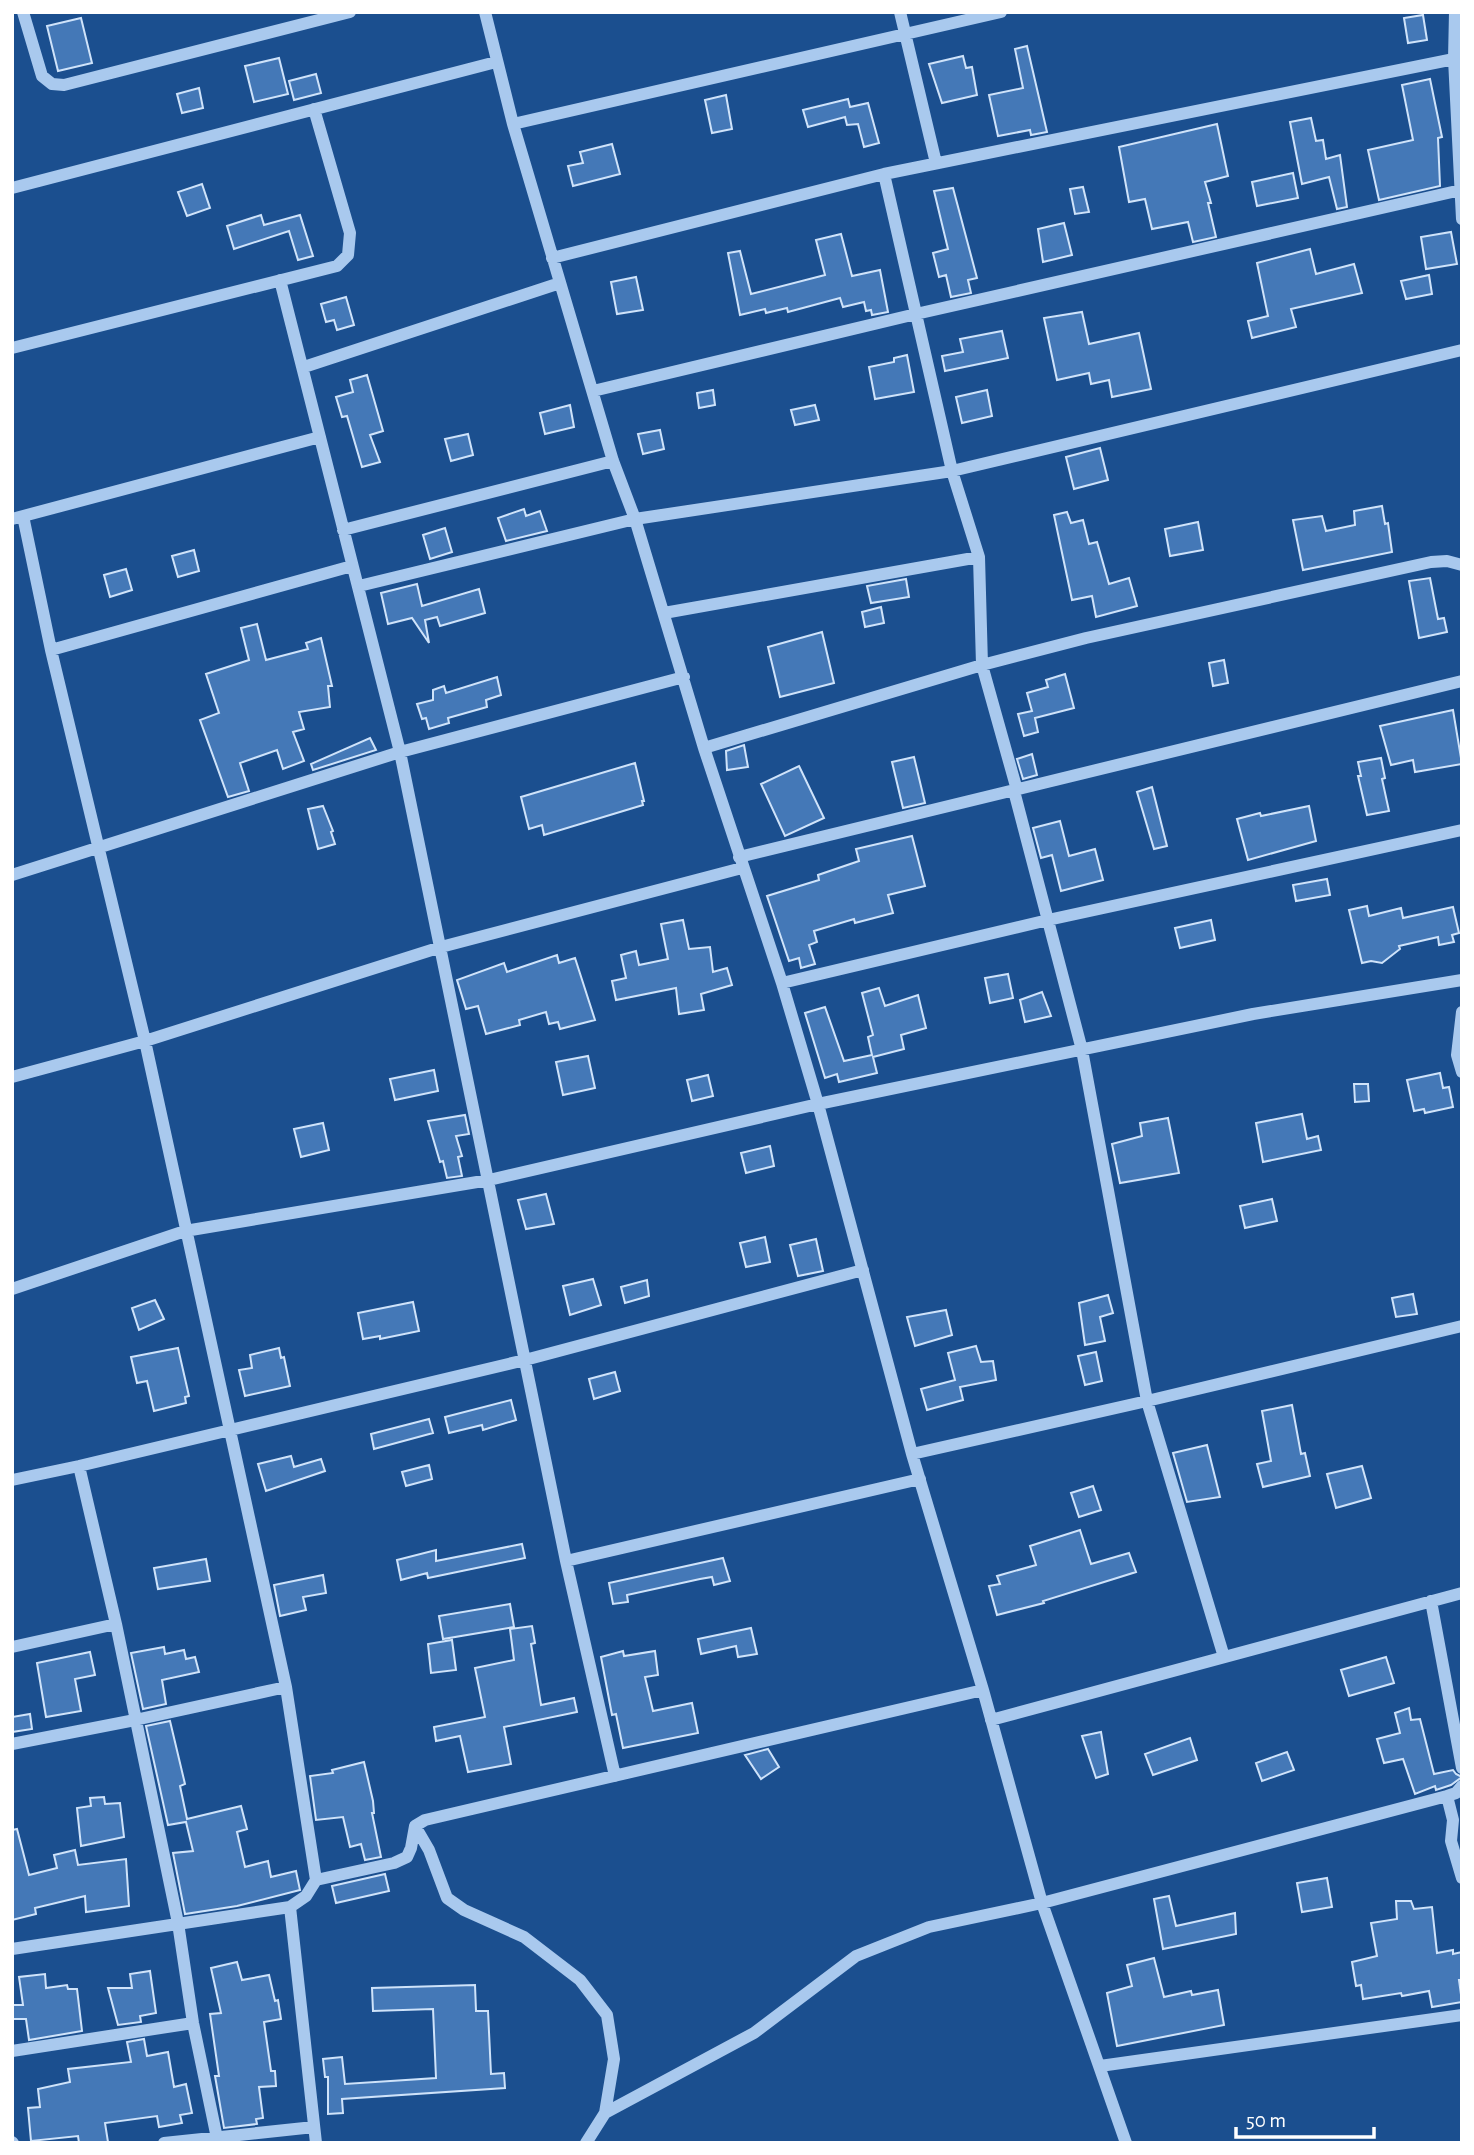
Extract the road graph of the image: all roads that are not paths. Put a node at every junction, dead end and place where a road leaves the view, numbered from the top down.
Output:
1 (23, 12) edge
2 (350, 12) edge
3 (485, 12) edge
4 (900, 12) edge
5 (1001, 12) edge
6 (1455, 12) edge
7 (905, 33) junction
8 (1454, 60) junction
9 (496, 62) junction
10 (314, 109) junction
11 (513, 124) junction
12 (936, 163) junction
13 (884, 174) junction
14 (12, 188) edge
15 (1461, 190) edge
16 (1462, 219) edge
17 (552, 258) junction
18 (281, 280) junction
19 (560, 284) junction
20 (916, 314) junction
21 (12, 348) edge
22 (1462, 349) edge
23 (304, 367) junction
24 (593, 391) junction
25 (320, 437) junction
26 (613, 461) junction
27 (951, 471) junction
28 (17, 517) edge
29 (635, 519) junction
30 (343, 530) junction
31 (979, 557) junction
32 (1462, 565) edge
33 (352, 566) junction
34 (359, 586) junction
35 (664, 613) junction
36 (51, 650) junction
37 (982, 665) junction
38 (684, 677) junction
39 (1462, 681) edge
40 (704, 748) junction
41 (400, 751) junction
42 (1016, 790) junction
43 (1462, 830) edge
44 (100, 848) junction
45 (741, 863) junction
46 (12, 875) edge
47 (1048, 920) junction
48 (440, 947) junction
49 (1462, 980) edge
50 (782, 983) junction
51 (1462, 1012) edge
52 (145, 1041) junction
53 (1082, 1049) junction
54 (1462, 1072) edge
55 (12, 1077) edge
56 (818, 1104) junction
57 (489, 1180) junction
58 (185, 1231) junction
59 (863, 1270) junction
60 (12, 1289) edge
61 (1462, 1326) edge
62 (525, 1360) junction
63 (1147, 1401) junction
64 (230, 1430) junction
65 (912, 1454) junction
66 (79, 1466) junction
67 (920, 1479) junction
68 (12, 1480) edge
69 (566, 1561) junction
70 (1462, 1593) edge
71 (1431, 1601) junction
72 (116, 1624) junction
73 (12, 1647) edge
74 (1224, 1657) junction
75 (286, 1687) junction
76 (983, 1690) junction
77 (135, 1720) junction
78 (991, 1720) junction
79 (12, 1744) edge
80 (1462, 1768) edge
81 (615, 1776) junction
82 (1462, 1786) edge
83 (1447, 1796) junction
84 (415, 1826) junction
85 (1462, 1878) edge
86 (316, 1880) junction
87 (1042, 1903) junction
88 (290, 1906) junction
89 (178, 1923) junction
90 (12, 1949) edge
91 (1462, 2015) edge
92 (193, 2023) junction
93 (12, 2051) edge
94 (1100, 2066) junction
95 (605, 2113) junction
96 (314, 2127) junction
97 (218, 2140) edge
98 (164, 2143) edge
99 (316, 2143) edge
100 (586, 2143) edge
101 (1126, 2143) edge

1 - 2 street
3 - 9 street
4 - 7 street
5 - 7 street
6 - 8 street
7 - 11 street
7 - 12 street
8 - 12 street
8 - 15 street
9 - 10 street
9 - 11 street
10 - 14 street
10 - 18 street
11 - 17 street
12 - 13 street
13 - 17 street
13 - 20 street
15 - 16 street
15 - 20 street
17 - 19 street
18 - 21 street
18 - 23 street
19 - 23 street
19 - 24 street
20 - 24 street
20 - 27 street
22 - 27 street
23 - 25 street
24 - 26 street
25 - 28 street
25 - 30 street
26 - 29 street
26 - 30 street
27 - 29 street
27 - 31 street
28 - 36 street
29 - 34 street
29 - 35 street
30 - 33 street
31 - 35 street
31 - 37 street
32 - 37 street
33 - 34 street
33 - 36 street
34 - 41 street
35 - 38 street
36 - 44 street
37 - 40 street
37 - 42 street
38 - 40 street
38 - 41 street
39 - 42 street
40 - 45 street
41 - 44 street
41 - 48 street
42 - 45 street
42 - 47 street
43 - 47 street
44 - 46 street
44 - 52 street
45 - 48 street
45 - 50 street
47 - 50 street
47 - 53 street
48 - 52 street
48 - 57 street
49 - 53 street
50 - 56 street
51 - 54 street
52 - 55 street
52 - 58 street
53 - 56 street
53 - 63 street
56 - 57 street
56 - 59 street
57 - 58 street
57 - 62 street
58 - 60 street
58 - 64 street
59 - 62 street
59 - 65 street
61 - 63 street
62 - 64 street
62 - 69 street
63 - 65 street
63 - 74 street
64 - 66 street
64 - 75 street
65 - 67 street
66 - 68 street
66 - 72 street
67 - 69 street
67 - 76 street
69 - 81 street
70 - 71 street
71 - 74 street
71 - 80 street
72 - 73 street
72 - 77 street
74 - 78 street
75 - 77 street
75 - 86 street
76 - 78 street
76 - 81 street
77 - 79 street
77 - 89 street
78 - 87 street
81 - 84 street
82 - 83 street
83 - 85 street
83 - 87 street
84 - 86 street
84 - 95 street
86 - 88 street
87 - 94 street
87 - 95 street
88 - 89 street
88 - 96 street
89 - 90 street
89 - 92 street
91 - 94 street
92 - 93 street
92 - 97 street
94 - 101 street
95 - 100 street
96 - 97 street
96 - 99 street
97 - 98 street

